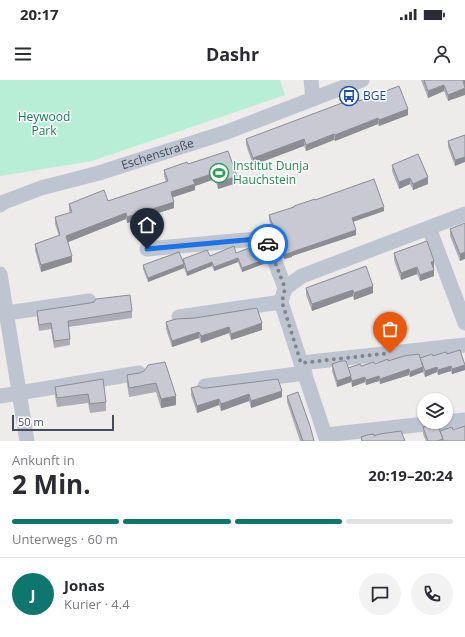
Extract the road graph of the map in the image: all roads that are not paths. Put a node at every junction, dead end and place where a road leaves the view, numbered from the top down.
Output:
1 (311, 80) edge
2 (362, 80) edge
3 (313, 98) junction
4 (0, 205) edge
5 (465, 214) edge
6 (429, 228) junction
7 (147, 249) dead end
8 (0, 274) edge
9 (283, 295) junction
10 (89, 301) dead end
11 (7, 313) junction
12 (179, 317) edge
13 (465, 323) edge
14 (465, 345) edge
15 (303, 368) junction
16 (139, 373) edge
17 (205, 386) edge
18 (19, 393) junction
19 (0, 396) edge
20 (465, 420) edge
21 (453, 421) edge
22 (417, 426) edge
23 (326, 438) edge
24 (27, 441) edge

1 - 3 street
2 - 3 street, Eschenstraße
3 - 4 street, Eschenstraße
5 - 6 street
6 - 9 street
6 - 13 street
7 - 9 street
8 - 11 street
9 - 12 street
9 - 15 street
10 - 11 street
11 - 18 street
14 - 15 street
15 - 17 street
15 - 23 street
16 - 18 street
18 - 19 street
18 - 24 street
20 - 21 street
22 - 23 street

